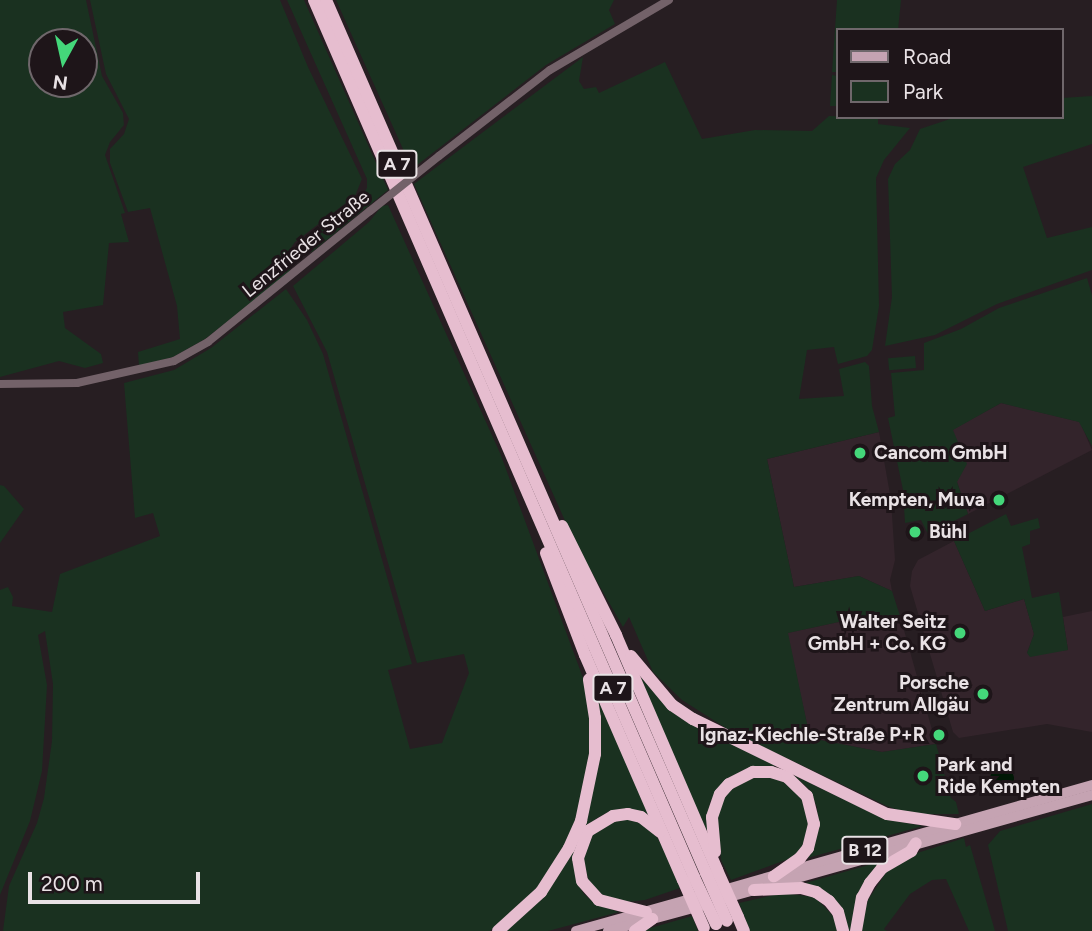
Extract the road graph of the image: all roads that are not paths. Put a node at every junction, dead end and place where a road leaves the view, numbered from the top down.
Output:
1 (314, 0) edge
2 (326, 0) edge
3 (669, 0) edge
4 (0, 384) edge
5 (531, 499) junction
6 (545, 505) junction
7 (616, 635) junction
8 (585, 655) junction
9 (1092, 785) edge
10 (1092, 795) edge
11 (955, 824) junction
12 (666, 843) junction
13 (916, 843) junction
14 (700, 875) junction
15 (774, 876) junction
16 (754, 890) junction
17 (649, 916) junction
18 (720, 926) edge
19 (498, 931) edge
20 (576, 931) edge
21 (608, 931) edge
22 (635, 931) edge
23 (744, 931) edge
24 (843, 931) edge
25 (856, 931) edge

1 - 5 highway, A 7
2 - 6 highway, A 7
3 - 4 street, Lenzfrieder Straße, bridge
5 - 8 highway
5 - 14 highway, A 7
6 - 7 highway
6 - 14 highway, A 7
7 - 11 highway
7 - 14 highway
8 - 12 highway
8 - 19 highway
9 - 11 main road, B 12
10 - 13 main road, B 12
11 - 15 main road, B 12
12 - 14 highway
12 - 17 highway
13 - 16 main road, B 12
13 - 25 highway
14 - 15 highway
14 - 18 highway, bridge
14 - 18 highway, A 7, bridge
15 - 17 main road, B 12
16 - 17 main road, B 12
16 - 24 highway
17 - 20 main road, B 12
17 - 21 main road, B 12
17 - 22 highway
18 - 23 highway

